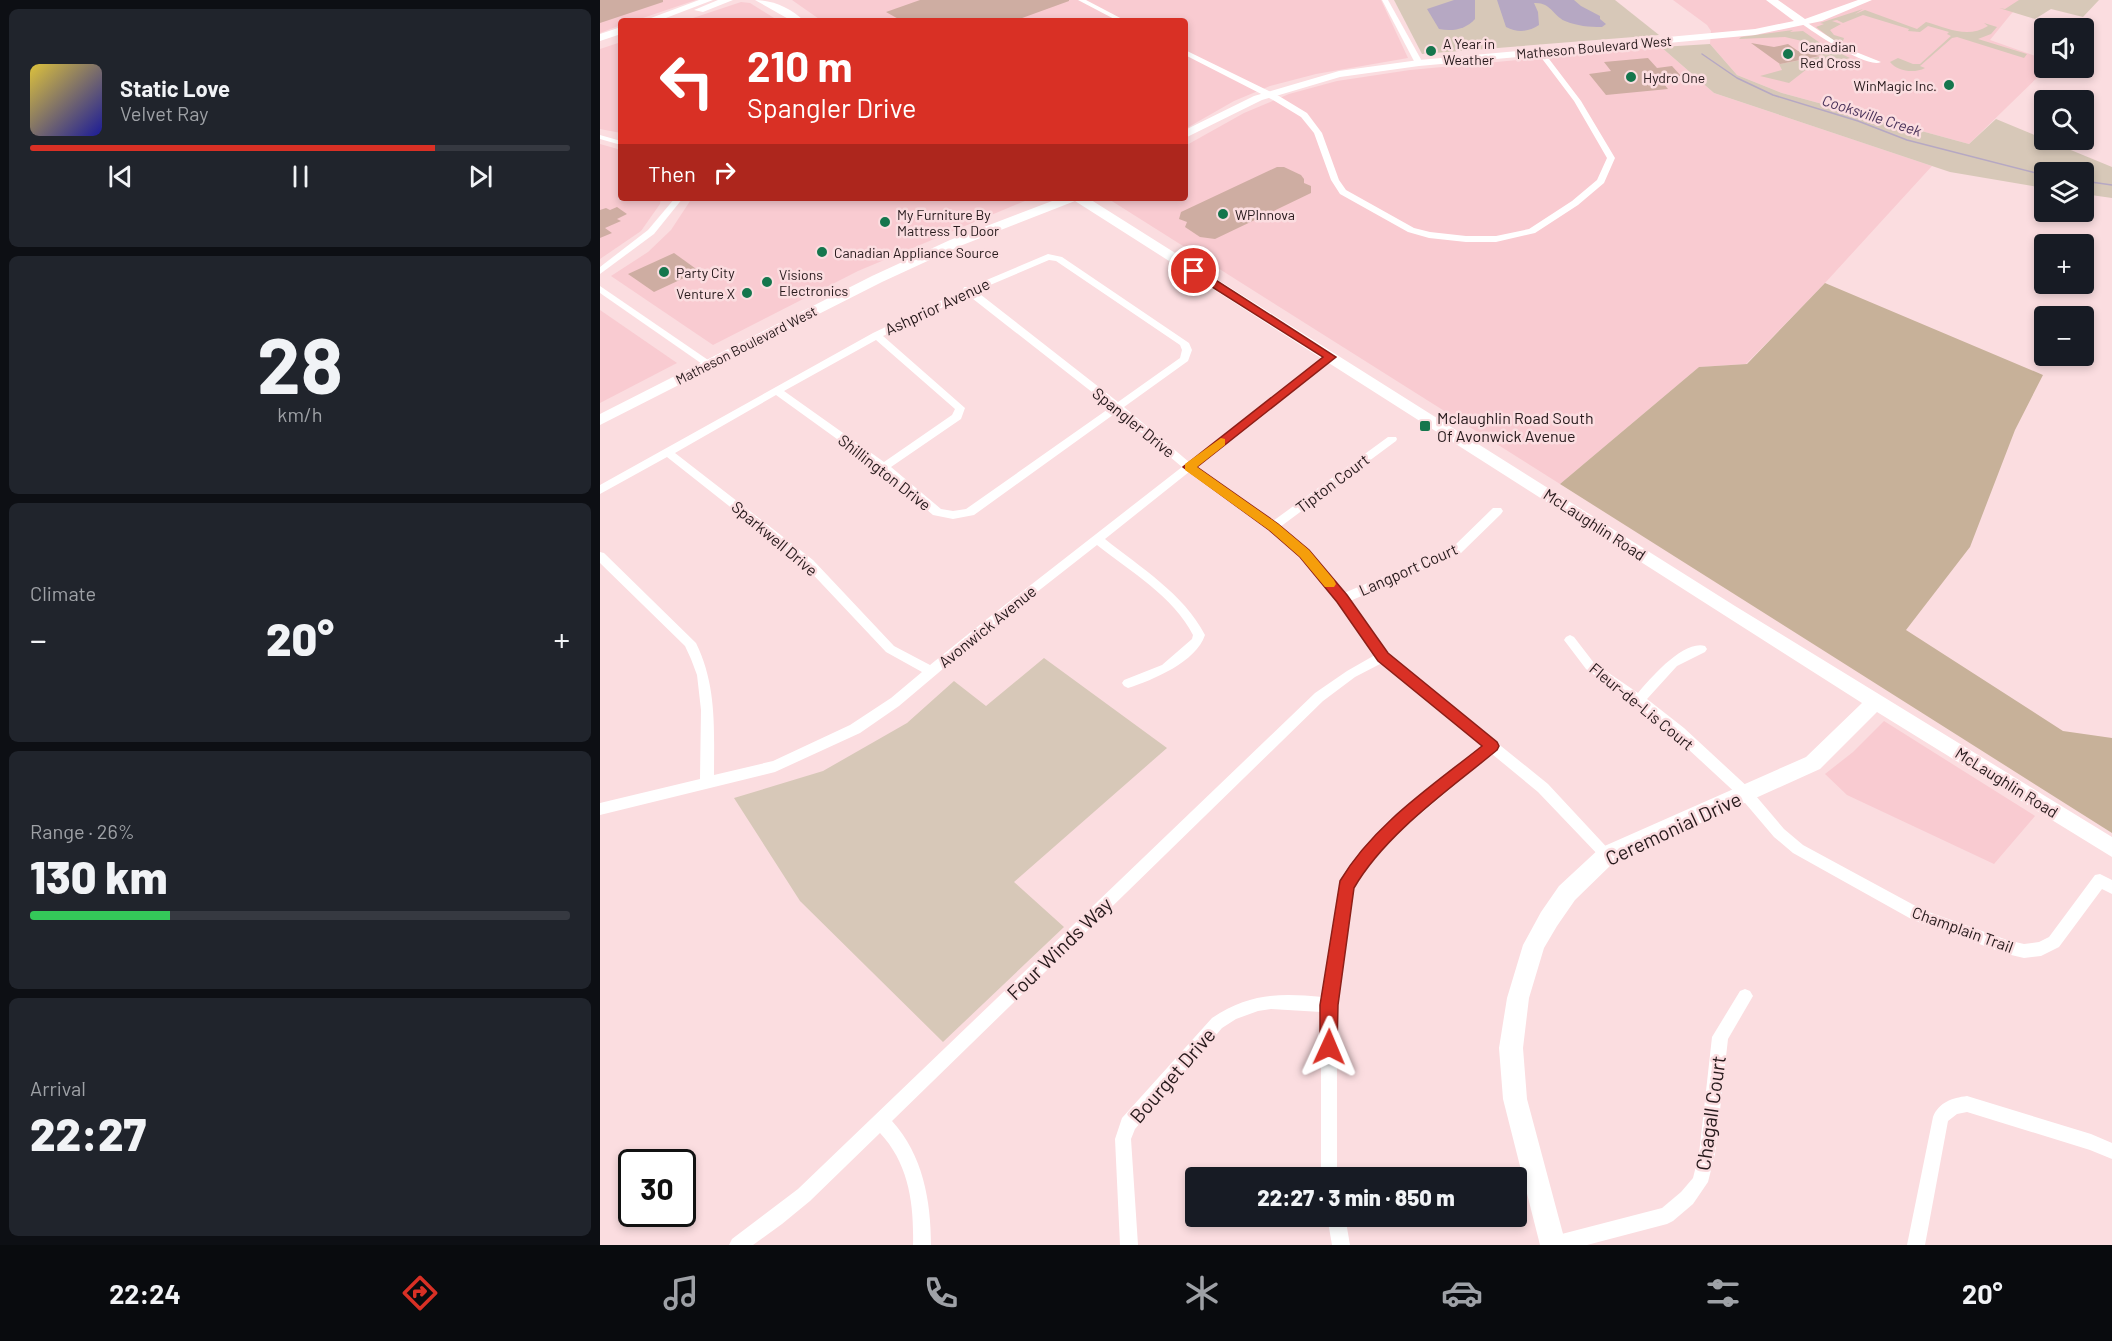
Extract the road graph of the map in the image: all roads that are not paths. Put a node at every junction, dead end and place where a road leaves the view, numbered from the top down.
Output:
1 (708, 0) edge
2 (728, 0) edge
3 (760, 0) edge
4 (1081, 0) edge
5 (1385, 0) edge
6 (1771, 0) edge
7 (1867, 0) edge
8 (777, 3) edge
9 (657, 18) edge
10 (677, 18) edge
11 (795, 18) edge
12 (1117, 18) edge
13 (1804, 23) junction
14 (618, 31) edge
15 (600, 38) edge
16 (618, 39) edge
17 (600, 45) edge
18 (1541, 52) junction
19 (1188, 54) edge
20 (1877, 62) dead end
21 (1419, 63) junction
22 (1268, 94) junction
23 (1188, 133) edge
24 (600, 137) edge
25 (618, 141) edge
26 (677, 201) edge
27 (1047, 201) edge
28 (1064, 201) edge
29 (1084, 201) edge
30 (1024, 215) junction
31 (600, 271) edge
32 (600, 289) edge
33 (968, 289) junction
34 (876, 335) junction
35 (1330, 357) junction
36 (708, 364) junction
37 (776, 390) junction
38 (1118, 407) junction
39 (600, 420) edge
40 (1392, 439) dead end
41 (669, 453) junction
42 (884, 467) junction
43 (1189, 467) junction
44 (600, 490) edge
45 (1497, 511) dead end
46 (1273, 527) junction
47 (1097, 539) junction
48 (600, 556) edge
49 (1342, 598) junction
50 (1570, 640) dead end
51 (1701, 649) dead end
52 (1383, 657) junction
53 (932, 672) junction
54 (1128, 683) dead end
55 (1639, 700) junction
56 (1876, 700) junction
57 (1492, 746) junction
58 (707, 781) junction
59 (1745, 794) junction
60 (600, 809) edge
61 (2112, 848) edge
62 (1606, 855) junction
63 (2112, 888) edge
64 (1745, 996) dead end
65 (1329, 1005) junction
66 (880, 1121) junction
67 (2112, 1151) edge
68 (1329, 1167) edge
69 (1338, 1227) edge
70 (738, 1245) edge
71 (922, 1245) edge
72 (1129, 1245) edge
73 (1341, 1245) edge
74 (1553, 1245) edge
75 (1916, 1245) edge

1 - 9 street
2 - 10 street
3 - 8 street
4 - 12 street
5 - 21 street
6 - 13 street
7 - 13 street, Matheson Boulevard West
8 - 11 street
13 - 18 street, Matheson Boulevard West
13 - 20 street
14 - 15 street
16 - 17 street
18 - 21 street, Matheson Boulevard West
18 - 22 street
19 - 22 street
21 - 22 street, Matheson Boulevard West
22 - 23 street, Matheson Boulevard West
24 - 25 street
26 - 31 street
27 - 30 street, Matheson Boulevard West
28 - 30 street, Matheson Boulevard West
29 - 35 street, McLaughlin Road
30 - 36 street, Matheson Boulevard West
32 - 36 street
33 - 34 street, Ashprior Avenue
33 - 38 street, Spangler Drive
33 - 38 street, Ashprior Avenue
34 - 37 street, Ashprior Avenue
34 - 42 street
35 - 43 street, Avonwick Avenue
35 - 56 street, McLaughlin Road
36 - 39 street, Matheson Boulevard West
37 - 41 street, Ashprior Avenue
37 - 42 street, Shillington Drive
38 - 42 street, Shillington Drive
38 - 43 street, Spangler Drive
40 - 46 street, Tipton Court
41 - 44 street, Ashprior Avenue
41 - 53 street, Sparkwell Drive
43 - 46 street, Spangler Drive
43 - 47 street, Avonwick Avenue
45 - 49 street, Langport Court
46 - 49 street, Spangler Drive
47 - 53 street, Avonwick Avenue
47 - 54 street
48 - 58 street
49 - 52 street, Spangler Drive
50 - 55 street, Fleur-de-Lis Court
51 - 55 street
52 - 57 street, Spangler Drive
52 - 66 street, Four Winds Way
53 - 58 street, Avonwick Avenue
55 - 59 street, Fleur-de-Lis Court
56 - 59 street, Ceremonial Drive
56 - 61 street, McLaughlin Road
57 - 62 street, Spangler Drive
57 - 65 street
58 - 60 street, Avonwick Avenue
59 - 62 street, Ceremonial Drive
59 - 63 street, Champlain Trail
62 - 74 street, Ceremonial Drive
64 - 74 street, Chagall Court
65 - 68 street
65 - 72 street, Bourget Drive
66 - 70 street, Four Winds Way
66 - 71 street
67 - 75 street
69 - 73 street

